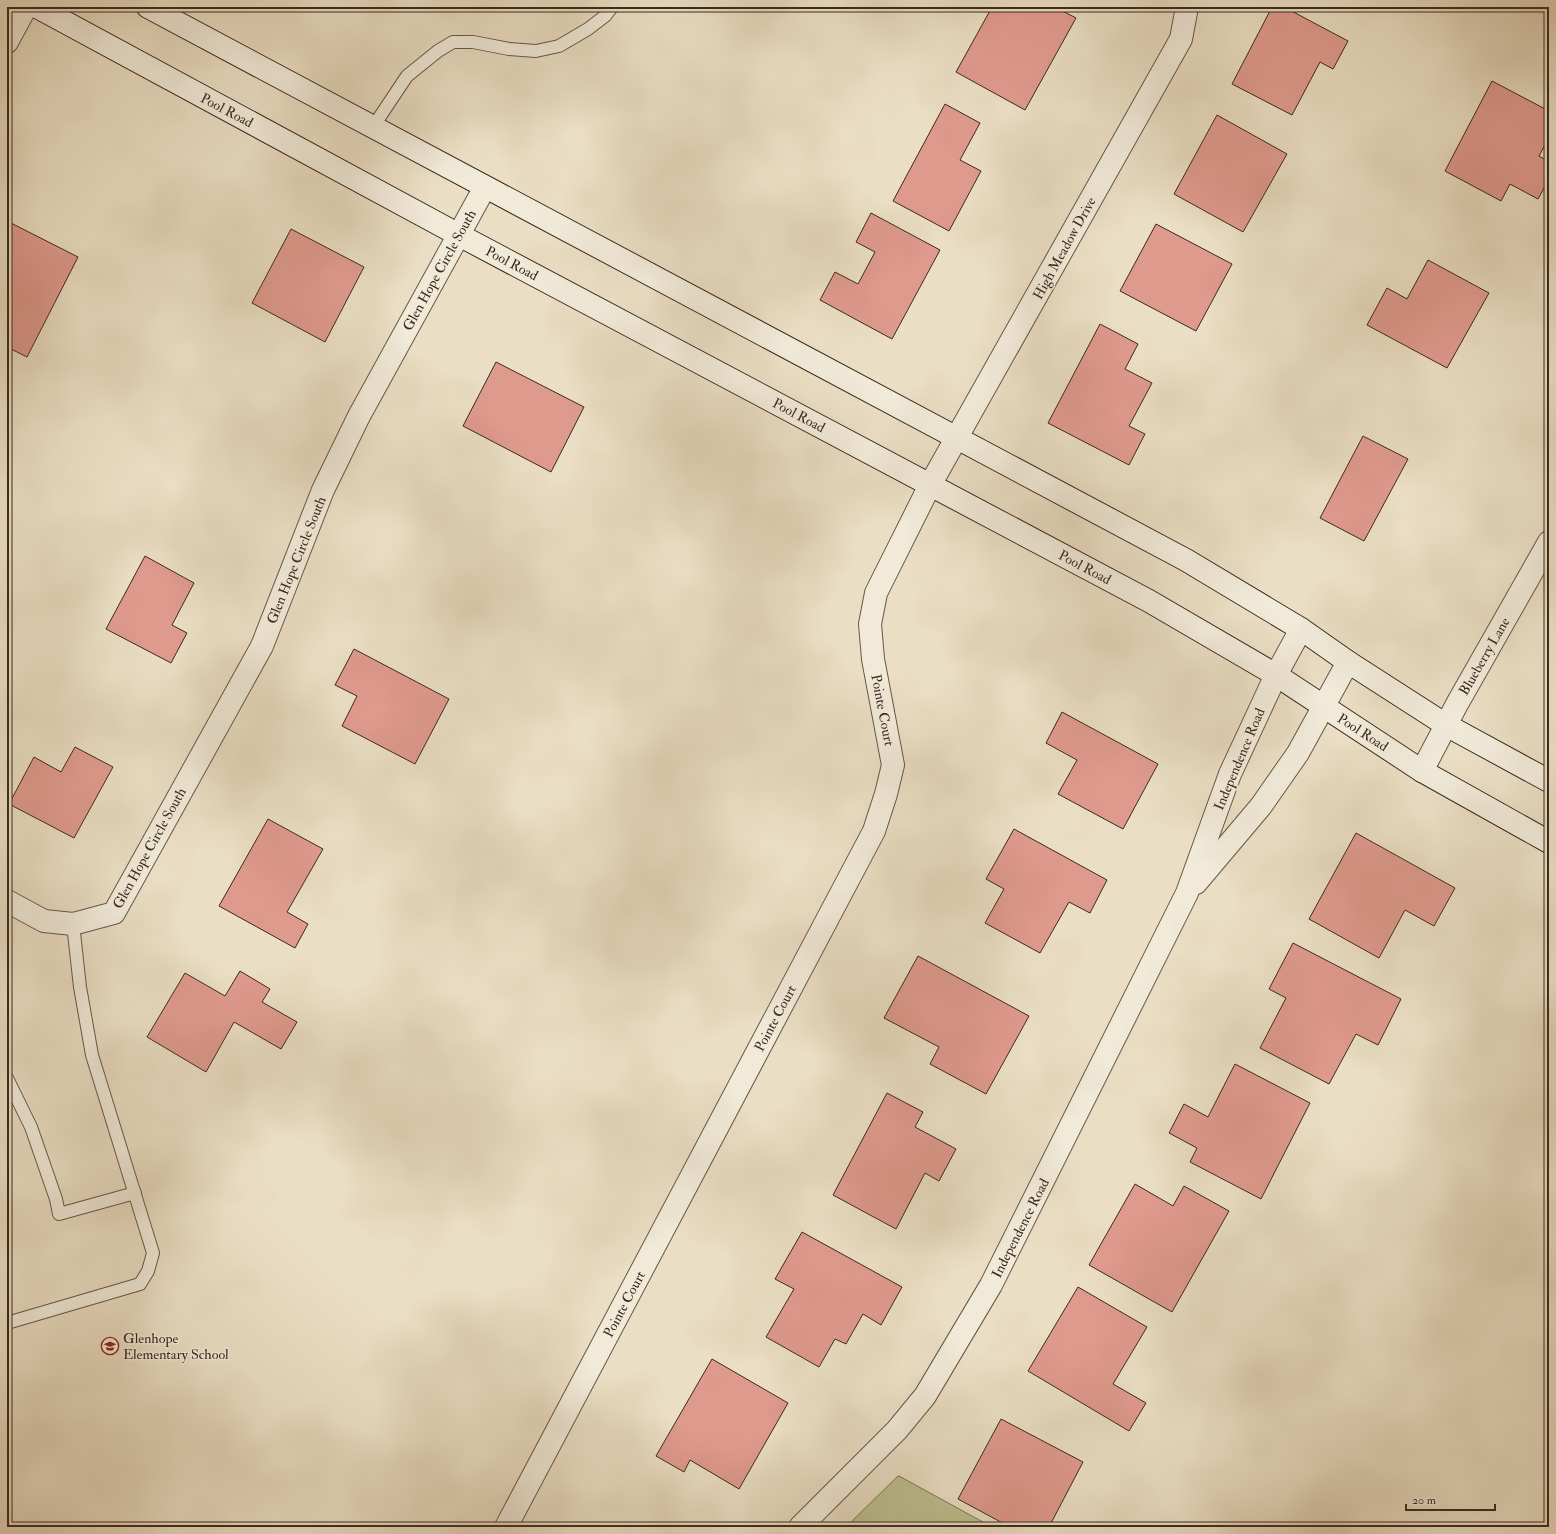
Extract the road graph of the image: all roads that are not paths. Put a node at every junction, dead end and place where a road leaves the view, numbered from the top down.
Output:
1 (26, 7) edge
2 (37, 7) edge
3 (148, 7) edge
4 (612, 7) edge
5 (1187, 7) edge
6 (7, 42) edge
7 (373, 128) junction
8 (485, 187) junction
9 (459, 235) junction
10 (956, 438) junction
11 (930, 485) junction
12 (1549, 542) edge
13 (1302, 629) junction
14 (1348, 662) junction
15 (1276, 674) junction
16 (1323, 706) junction
17 (1446, 725) junction
18 (1422, 771) junction
19 (1549, 781) edge
20 (1549, 842) edge
21 (1187, 893) junction
22 (7, 901) edge
23 (83, 921) junction
24 (7, 1078) edge
25 (135, 1193) junction
26 (7, 1323) edge
27 (506, 1527) edge
28 (800, 1527) edge

1 - 6 street
2 - 9 street, Pool Road
3 - 7 street
4 - 7 lane
5 - 10 street, High Meadow Drive
7 - 8 street
8 - 9 street, Glen Hope Circle South
8 - 10 street
9 - 11 street, Pool Road
9 - 23 street, Glen Hope Circle South
10 - 11 street, High Meadow Drive
10 - 13 street
11 - 15 street, Pool Road
11 - 27 street, Pointe Court
12 - 17 street, Blueberry Lane
13 - 14 street
13 - 15 street, Independence Road
14 - 16 street, Independence Road
14 - 17 street
15 - 16 street, Pool Road
15 - 21 street, Independence Road
16 - 18 street, Pool Road
16 - 21 street, Independence Road
17 - 18 street, Blueberry Lane
17 - 19 street
18 - 20 street, Pool Road
21 - 28 street, Independence Road
22 - 23 street
23 - 25 lane
24 - 25 lane
25 - 26 lane

